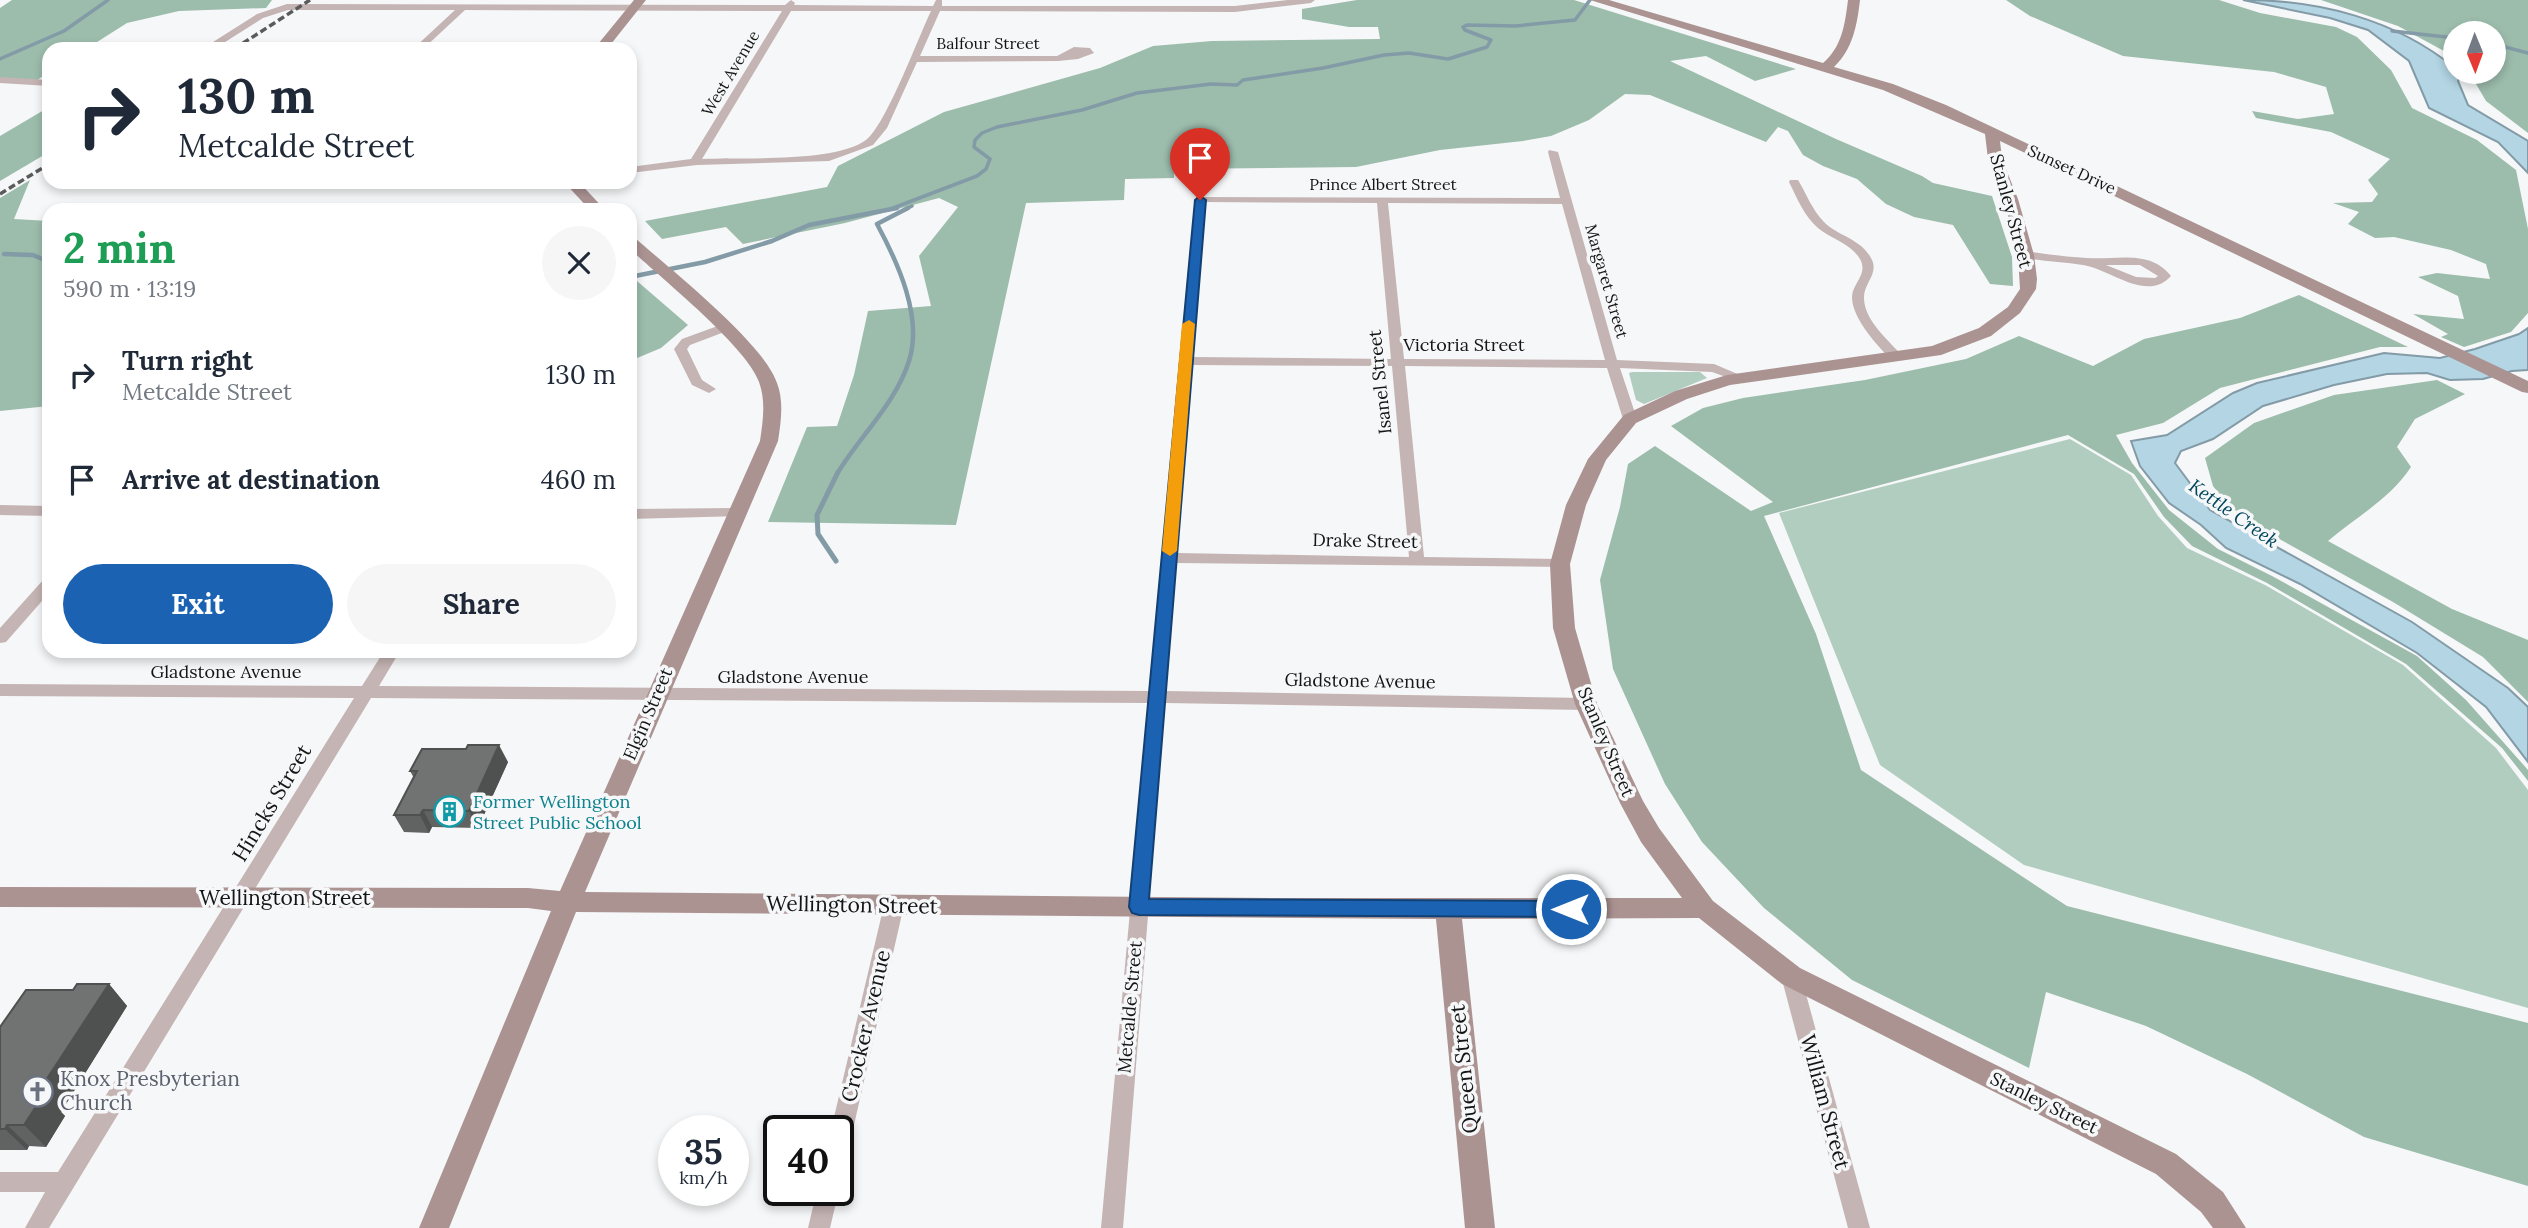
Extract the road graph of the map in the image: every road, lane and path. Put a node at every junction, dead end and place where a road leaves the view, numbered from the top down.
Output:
1 (1311, 0) edge
2 (1596, 0) edge
3 (1854, 0) edge
4 (1279, 2) edge
5 (286, 3) edge
6 (629, 4) edge
7 (791, 4) edge
8 (938, 4) edge
9 (1136, 4) edge
10 (463, 7) junction
11 (218, 42) edge
12 (426, 42) edge
13 (592, 42) edge
14 (605, 42) edge
15 (1061, 57) dead end
16 (915, 59) junction
17 (1825, 68) junction
18 (0, 80) edge
19 (42, 83) edge
20 (1993, 132) junction
21 (1553, 152) dead end
22 (695, 163) junction
23 (637, 169) edge
24 (1794, 182) dead end
25 (578, 189) edge
26 (1200, 200) joint
27 (1382, 200) junction
28 (1566, 201) junction
29 (591, 203) edge
30 (637, 248) edge
31 (2026, 255) junction
32 (2089, 262) junction
33 (723, 328) junction
34 (1896, 357) junction
35 (1185, 362) junction
36 (1397, 362) junction
37 (1612, 364) junction
38 (1740, 378) junction
39 (2528, 388) edge
40 (709, 389) dead end
41 (1630, 419) junction
42 (0, 510) edge
43 (42, 511) edge
44 (736, 513) junction
45 (637, 514) edge
46 (1169, 558) junction
47 (1417, 561) junction
48 (1560, 564) junction
49 (42, 591) edge
50 (0, 638) edge
51 (388, 658) edge
52 (0, 690) edge
53 (367, 692) junction
54 (656, 696) junction
55 (1157, 697) junction
56 (1586, 704) junction
57 (0, 897) edge
58 (240, 899) junction
59 (568, 902) junction
60 (894, 905) junction
61 (1139, 907) junction
62 (1704, 908) junction
63 (1448, 909) junction
64 (1791, 976) junction
65 (845, 1115) edge
66 (0, 1182) edge
67 (64, 1182) junction
68 (825, 1206) edge
69 (36, 1228) edge
70 (434, 1228) edge
71 (820, 1228) edge
72 (1112, 1228) edge
73 (1480, 1228) edge
74 (1859, 1228) edge
75 (2231, 1228) edge

1 - 4 street
2 - 17 street, Sunset Drive
3 - 17 street
4 - 9 street
5 - 10 street
5 - 11 street
6 - 7 street
6 - 10 street
6 - 13 street
6 - 14 street
7 - 8 street
7 - 22 street, West Avenue
8 - 9 street
8 - 16 street
10 - 12 street
15 - 16 street, Balfour Street
16 - 22 street
17 - 20 street, Sunset Drive
18 - 19 street
20 - 31 street, Stanley Street
20 - 39 street, Sunset Drive
21 - 28 street, Margaret Street
22 - 23 street
24 - 34 street
25 - 29 street
26 - 27 street, Prince Albert Street
26 - 35 street, Metcalde Street
27 - 28 street, Prince Albert Street
27 - 36 street, Isanel Street
28 - 37 street, Margaret Street
30 - 33 street, Elgin Street
31 - 32 street
31 - 34 street, Stanley Street
32 - 32 street
33 - 40 street
33 - 44 street, Elgin Street
34 - 38 street, Stanley Street
35 - 36 street, Victoria Street
35 - 46 street, Metcalde Street
36 - 37 street, Victoria Street
36 - 47 street, Isanel Street
37 - 38 street, Victoria Street
37 - 41 street, Margaret Street
38 - 41 street, Stanley Street
41 - 48 street, Stanley Street
42 - 43 street
44 - 45 street
44 - 54 street, Elgin Street
46 - 47 street, Drake Street
46 - 55 street, Metcalde Street
47 - 48 street, Drake Street
48 - 56 street, Stanley Street
49 - 50 street
51 - 53 street, Hincks Street
52 - 53 street, Gladstone Avenue
53 - 54 street, Gladstone Avenue
53 - 58 street, Hincks Street
54 - 55 street, Gladstone Avenue
54 - 59 street, Elgin Street
55 - 56 street, Gladstone Avenue
55 - 61 street, Metcalde Street
56 - 62 street, Stanley Street
57 - 58 street, Wellington Street
58 - 59 street, Wellington Street
58 - 67 street, Hincks Street
59 - 60 street, Wellington Street
59 - 70 street, Elgin Street
60 - 61 street, Wellington Street
60 - 65 street, Crocker Avenue
61 - 63 street, Wellington Street
61 - 72 street, Metcalde Street
62 - 63 street, Wellington Street
62 - 64 street, Stanley Street
63 - 73 street, Queen Street
64 - 74 street, William Street
64 - 75 street, Stanley Street
66 - 67 street
67 - 69 street, Hincks Street
68 - 71 street

